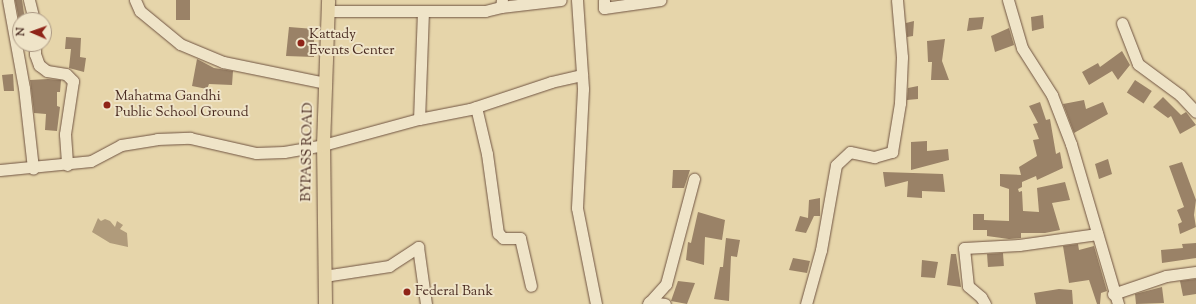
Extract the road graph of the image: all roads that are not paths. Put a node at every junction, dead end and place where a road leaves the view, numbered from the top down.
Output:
1 (8, 0) edge
2 (29, 0) edge
3 (135, 0) edge
4 (561, 0) edge
5 (577, 0) edge
6 (604, 0) edge
7 (660, 0) edge
8 (897, 0) edge
9 (1008, 0) edge
10 (501, 3) edge
11 (328, 5) edge
12 (423, 11) junction
13 (32, 12) edge
14 (1122, 23) dead end
15 (35, 52) edge
16 (582, 75) junction
17 (326, 83) junction
18 (476, 107) junction
19 (1196, 112) edge
20 (419, 119) junction
21 (323, 145) junction
22 (67, 165) junction
23 (33, 168) junction
24 (0, 170) edge
25 (694, 179) dead end
26 (1097, 234) junction
27 (1196, 272) edge
28 (324, 276) junction
29 (531, 286) dead end
30 (1113, 294) junction
31 (648, 303) edge
32 (325, 304) edge
33 (426, 304) edge
34 (596, 304) edge
35 (665, 304) edge
36 (806, 304) edge
37 (985, 304) edge
38 (1118, 304) edge

1 - 23 street
2 - 13 street
3 - 17 street
4 - 10 street
5 - 16 street
6 - 7 street
8 - 36 street
9 - 26 street
10 - 12 street
11 - 12 street
11 - 17 main road, BYPASS ROAD
12 - 20 street
14 - 19 street
15 - 22 street
16 - 18 street
16 - 34 street
17 - 21 main road, BYPASS ROAD
18 - 20 street
18 - 29 street
20 - 21 street
21 - 22 street
21 - 28 main road, BYPASS ROAD
22 - 23 street
23 - 24 street
25 - 31 street
26 - 30 street
26 - 37 street
27 - 30 street
28 - 32 main road, BYPASS ROAD
28 - 33 street
30 - 38 street
31 - 35 street

